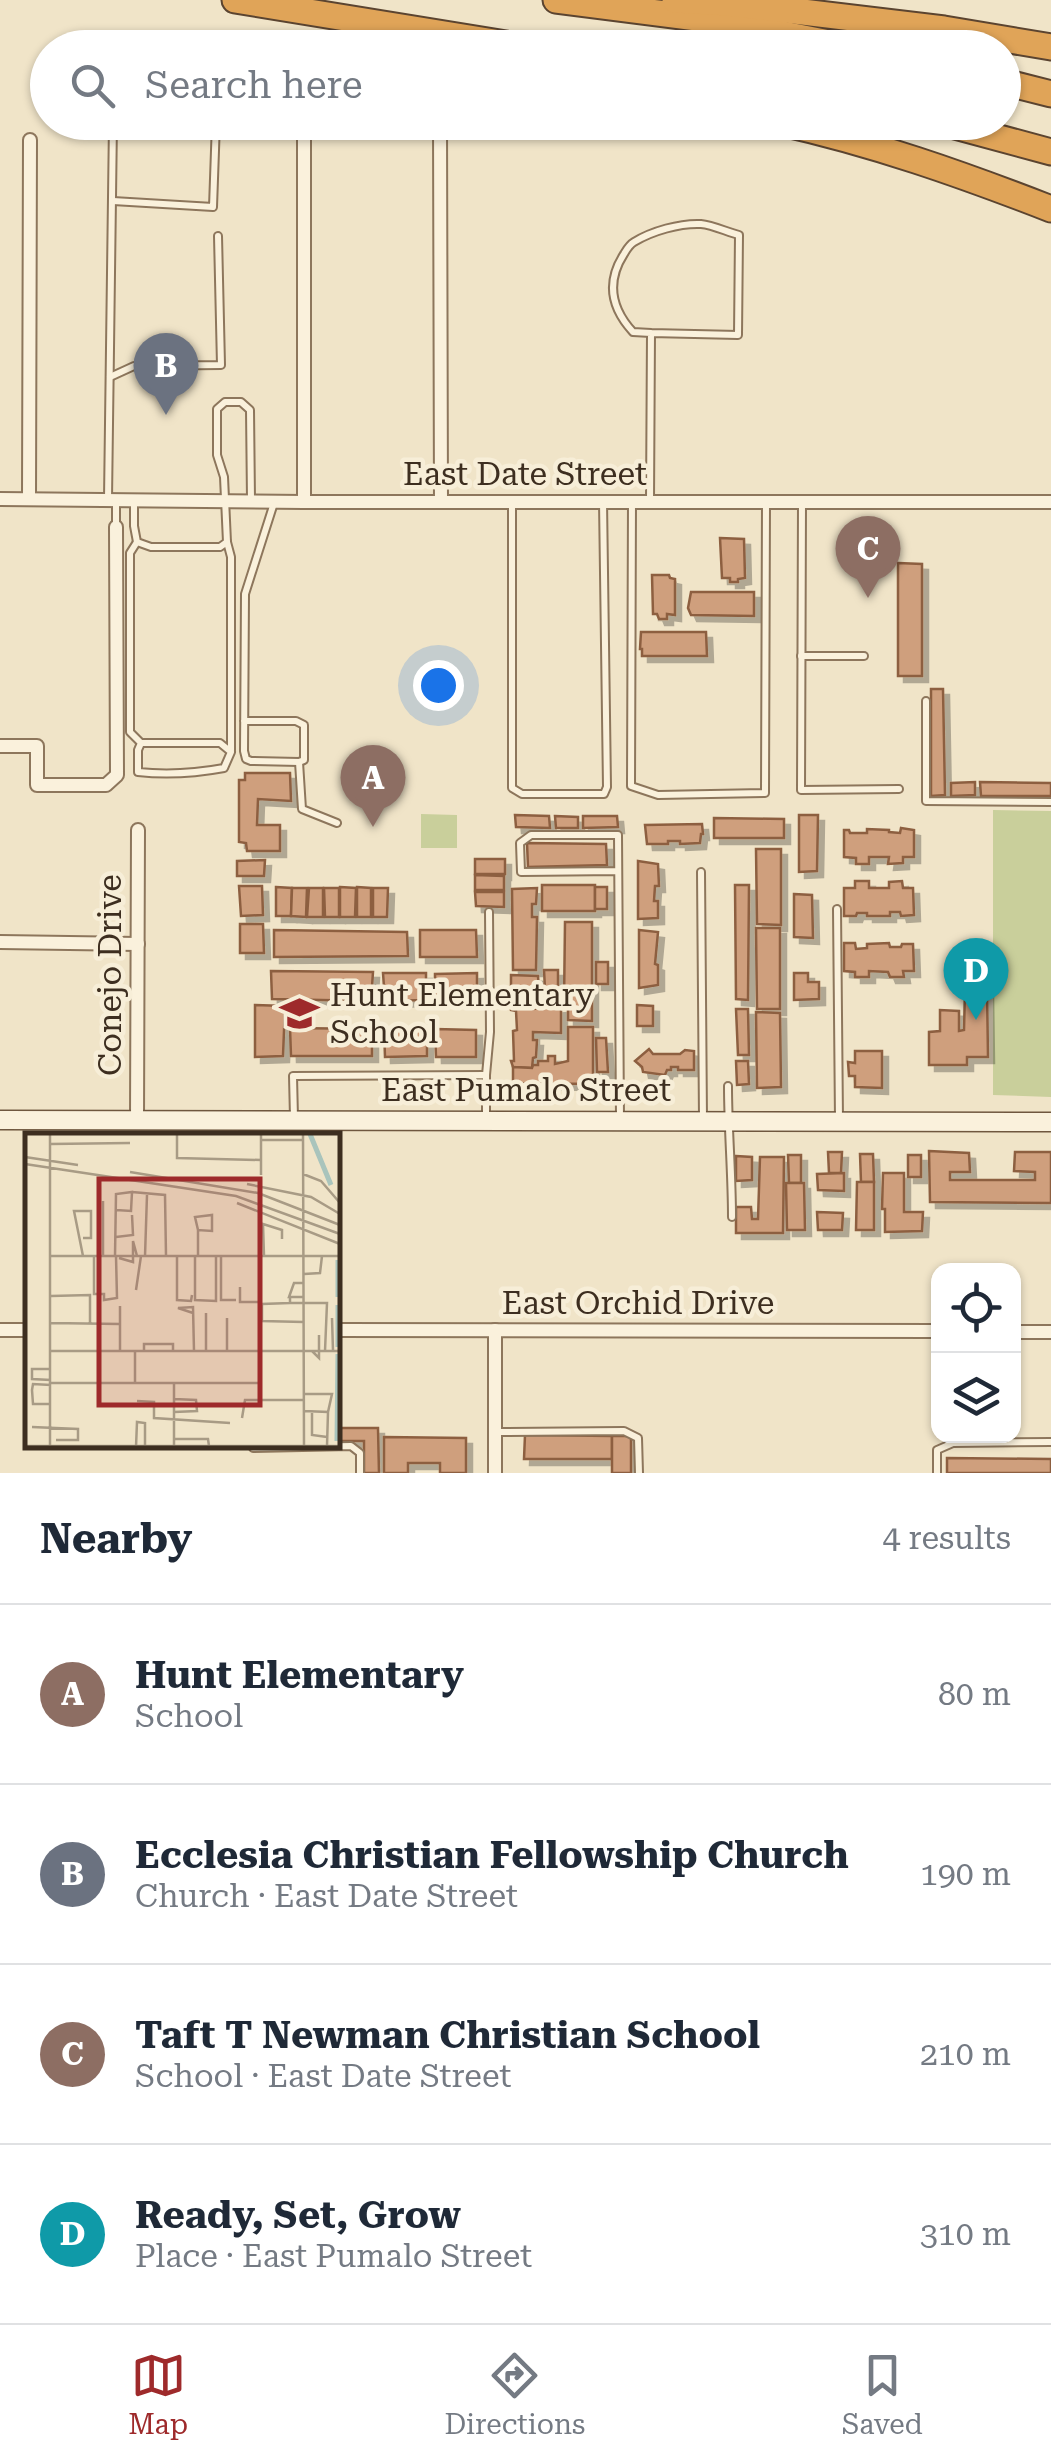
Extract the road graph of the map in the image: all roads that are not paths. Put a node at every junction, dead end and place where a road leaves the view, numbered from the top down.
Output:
1 (235, 0) edge
2 (556, 0) edge
3 (675, 0) edge
4 (360, 19) junction
5 (399, 30) edge
6 (424, 30) edge
7 (765, 30) edge
8 (950, 30) edge
9 (1021, 41) edge
10 (1051, 46) edge
11 (1021, 86) edge
12 (1051, 94) edge
13 (30, 140) dead end
14 (113, 140) edge
15 (215, 140) edge
16 (304, 140) edge
17 (440, 140) edge
18 (850, 140) edge
19 (1007, 140) edge
20 (1051, 152) edge
21 (113, 201) junction
22 (1051, 209) edge
23 (218, 236) dead end
24 (651, 333) junction
25 (110, 377) junction
26 (0, 499) edge
27 (29, 499) junction
28 (112, 500) junction
29 (134, 500) junction
30 (442, 500) junction
31 (224, 501) junction
32 (252, 501) junction
33 (512, 501) junction
34 (603, 501) junction
35 (632, 501) junction
36 (650, 501) junction
37 (766, 501) junction
38 (802, 501) junction
39 (274, 502) junction
40 (304, 502) junction
41 (1051, 502) edge
42 (116, 527) joint
43 (136, 542) junction
44 (227, 542) junction
45 (801, 656) junction
46 (864, 656) dead end
47 (926, 701) dead end
48 (244, 721) junction
49 (141, 743) junction
50 (0, 746) edge
51 (231, 752) junction
52 (299, 762) junction
53 (898, 789) dead end
54 (1051, 802) edge
55 (337, 823) dead end
56 (138, 830) dead end
57 (618, 871) junction
58 (701, 872) dead end
59 (837, 908) dead end
60 (490, 912) dead end
61 (0, 942) edge
62 (138, 944) junction
63 (486, 1076) junction
64 (728, 1086) dead end
65 (294, 1119) junction
66 (0, 1120) edge
67 (137, 1120) junction
68 (486, 1120) junction
69 (620, 1120) junction
70 (704, 1120) junction
71 (727, 1120) junction
72 (839, 1121) junction
73 (1051, 1122) edge
74 (238, 1127) edge
75 (732, 1217) dead end
76 (340, 1330) edge
77 (495, 1330) junction
78 (931, 1332) edge
79 (1021, 1332) edge
80 (1051, 1332) edge
81 (494, 1432) junction
82 (1051, 1442) edge
83 (340, 1446) edge
84 (360, 1473) edge
85 (494, 1473) edge
86 (639, 1473) edge
87 (938, 1473) edge

1 - 4 highway
2 - 7 highway
3 - 8 highway
4 - 5 highway
4 - 6 highway
9 - 10 highway
11 - 12 highway
13 - 27 street
14 - 21 lane
15 - 21 lane
16 - 40 street
17 - 30 street
18 - 22 highway
19 - 20 highway
21 - 25 lane
23 - 25 lane
24 - 24 lane
24 - 36 lane
25 - 28 lane
26 - 27 street, East Date Street
27 - 28 street, East Date Street
28 - 29 street, East Date Street
28 - 42 lane
29 - 31 street, East Date Street
29 - 43 lane
30 - 33 street, East Date Street
30 - 40 street, East Date Street
31 - 32 street, East Date Street
31 - 32 lane
31 - 44 lane
32 - 39 street, East Date Street
33 - 34 street, East Date Street
33 - 34 lane
34 - 35 street, East Date Street
35 - 36 street, East Date Street
35 - 37 lane
36 - 37 street, East Date Street
37 - 38 street, East Date Street
38 - 41 street, East Date Street
38 - 45 lane
39 - 40 street, East Date Street
39 - 48 lane
42 - 50 street
43 - 44 lane
43 - 49 lane
44 - 51 lane
45 - 46 lane
45 - 53 lane
47 - 54 lane
48 - 52 lane
48 - 52 lane
49 - 51 lane
49 - 51 lane
52 - 55 lane
56 - 62 street, Conejo Drive
57 - 57 lane
57 - 69 lane
58 - 70 lane
59 - 72 lane
60 - 63 lane
61 - 62 street
62 - 67 street, Conejo Drive
63 - 65 lane
63 - 68 lane
64 - 71 lane
65 - 68 street, East Pumalo Street
65 - 74 street, East Pumalo Street
66 - 67 street, East Pumalo Street
67 - 74 street, East Pumalo Street
68 - 69 street, East Pumalo Street
69 - 70 street, East Pumalo Street
70 - 71 street, East Pumalo Street
71 - 72 street, East Pumalo Street
71 - 75 lane
72 - 73 street, East Pumalo Street
76 - 77 street, East Orchid Drive
77 - 78 street, East Orchid Drive
77 - 81 street
79 - 80 street
81 - 85 street
81 - 86 lane
82 - 87 lane
83 - 84 lane

